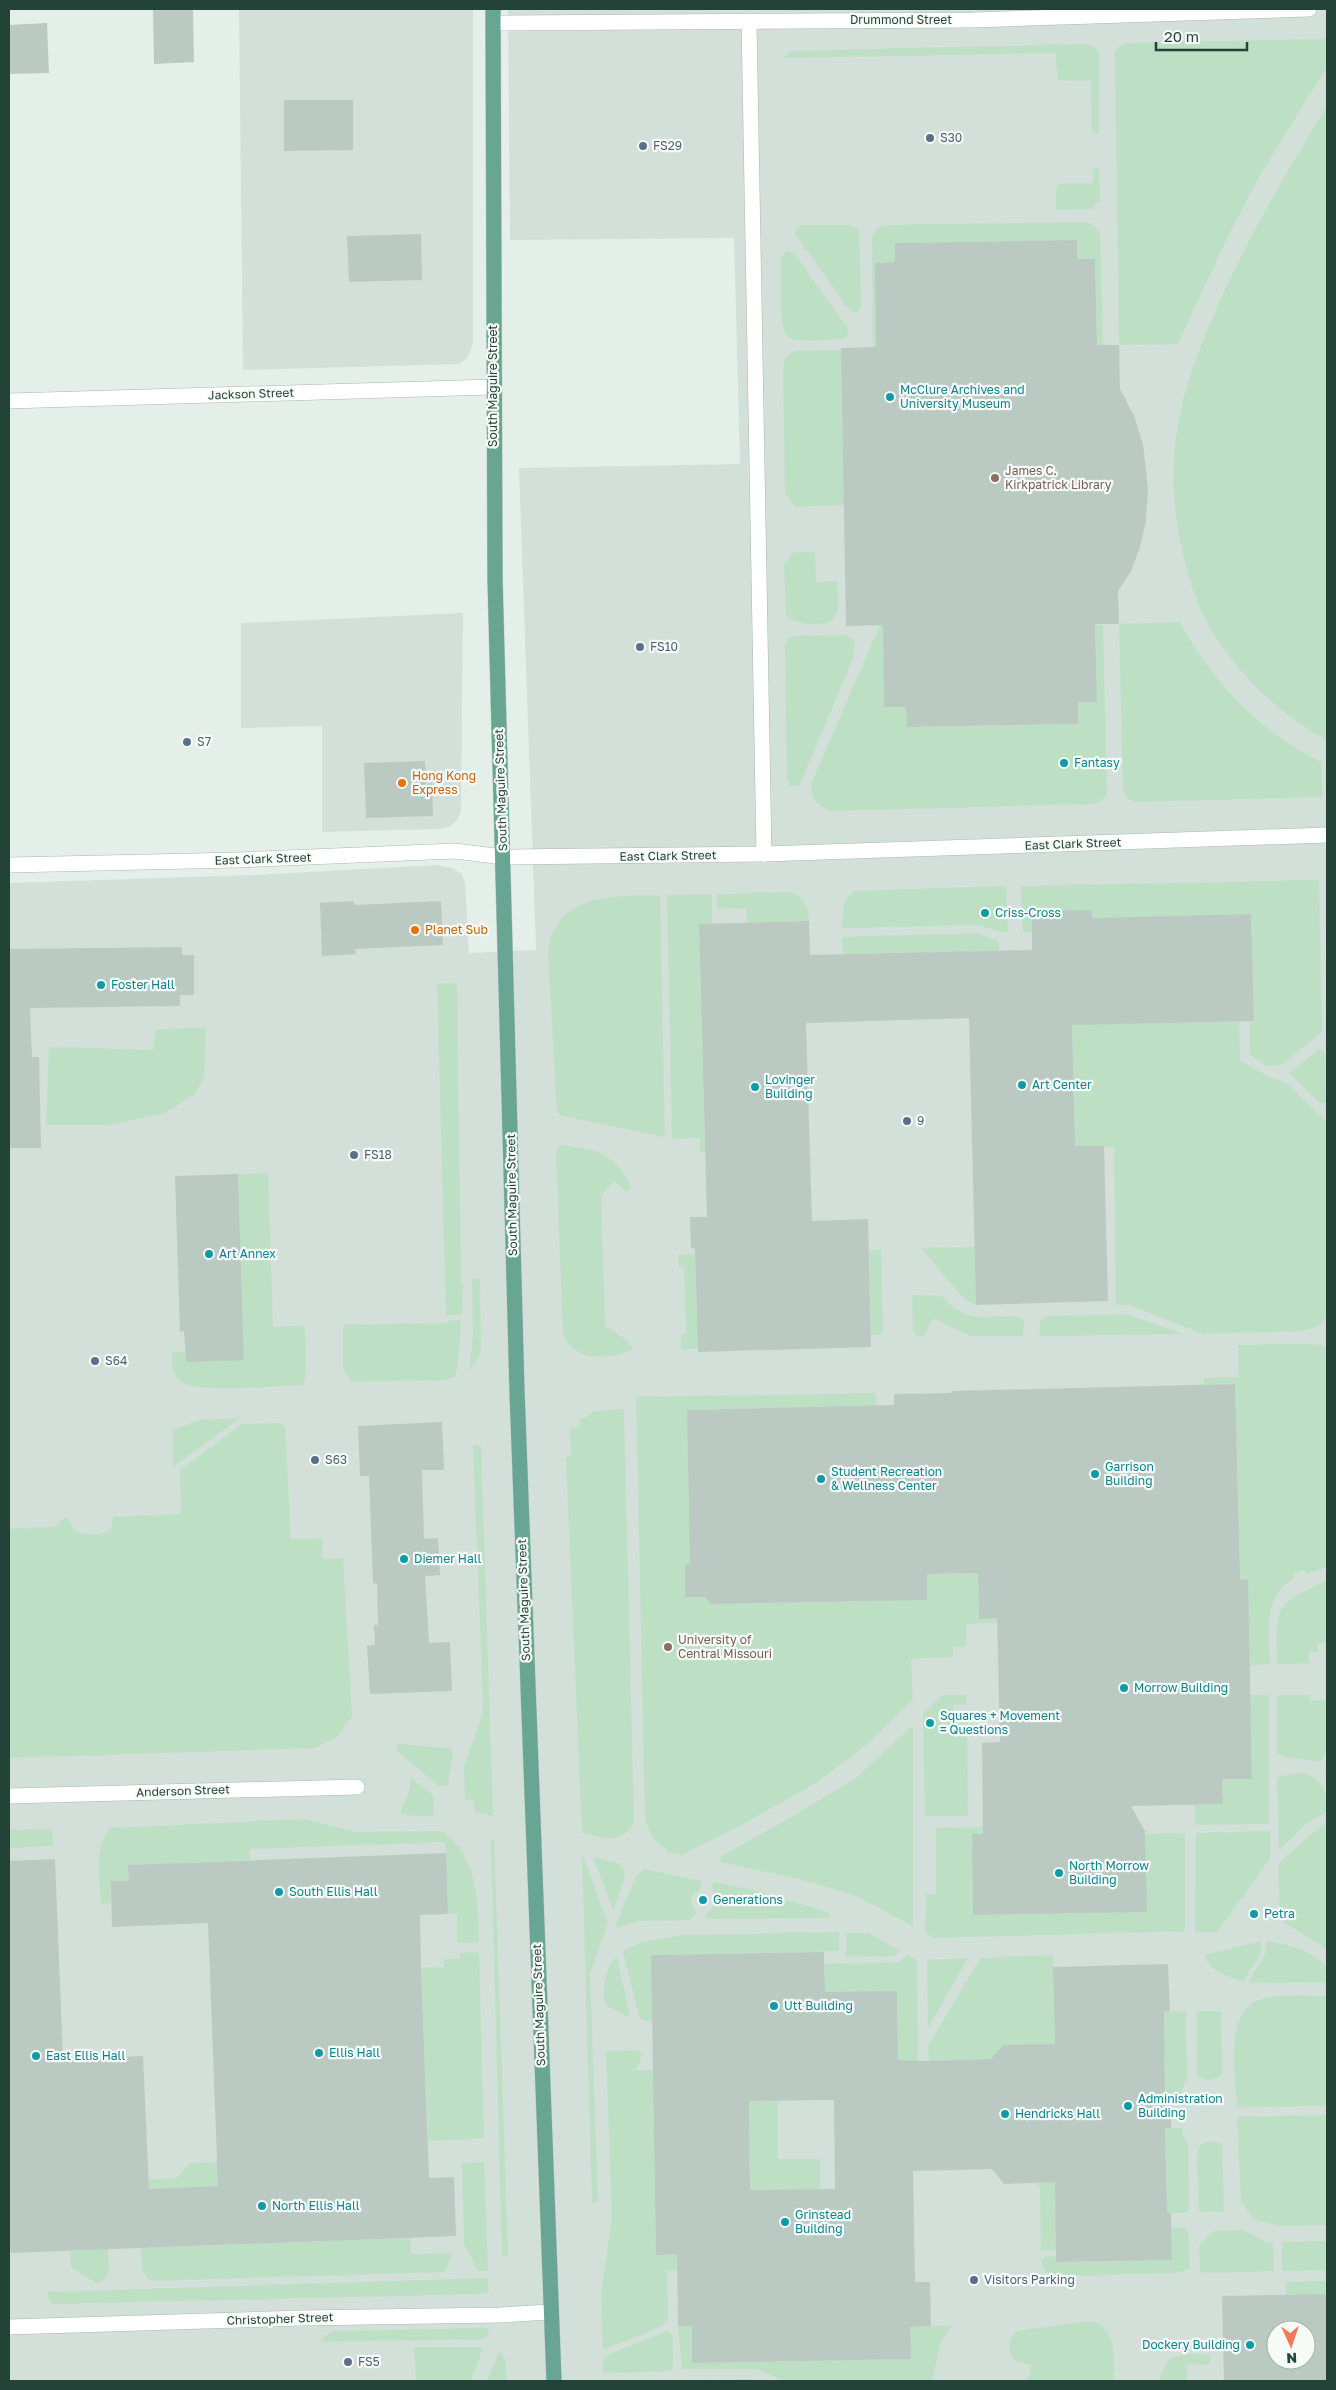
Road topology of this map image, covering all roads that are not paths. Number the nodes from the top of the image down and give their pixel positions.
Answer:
1 (1309, 9) edge
2 (973, 14) edge
3 (493, 16) edge
4 (749, 21) junction
5 (493, 387) junction
6 (9, 400) edge
7 (1327, 835) edge
8 (764, 854) junction
9 (503, 857) junction
10 (9, 865) edge
11 (357, 1787) dead end
12 (9, 1796) edge
13 (550, 2312) junction
14 (9, 2328) edge
15 (554, 2381) edge

1 - 2 street, Drummond Street
2 - 4 street, Drummond Street
3 - 4 street, Drummond Street
3 - 5 main road, South Maguire Street
4 - 8 street
5 - 6 street, Jackson Street
5 - 9 main road, South Maguire Street
7 - 8 street, East Clark Street
8 - 9 street, East Clark Street
9 - 10 street, East Clark Street
9 - 13 main road, South Maguire Street
11 - 12 street, Anderson Street
13 - 14 street, Christopher Street
13 - 15 main road, South Maguire Street

